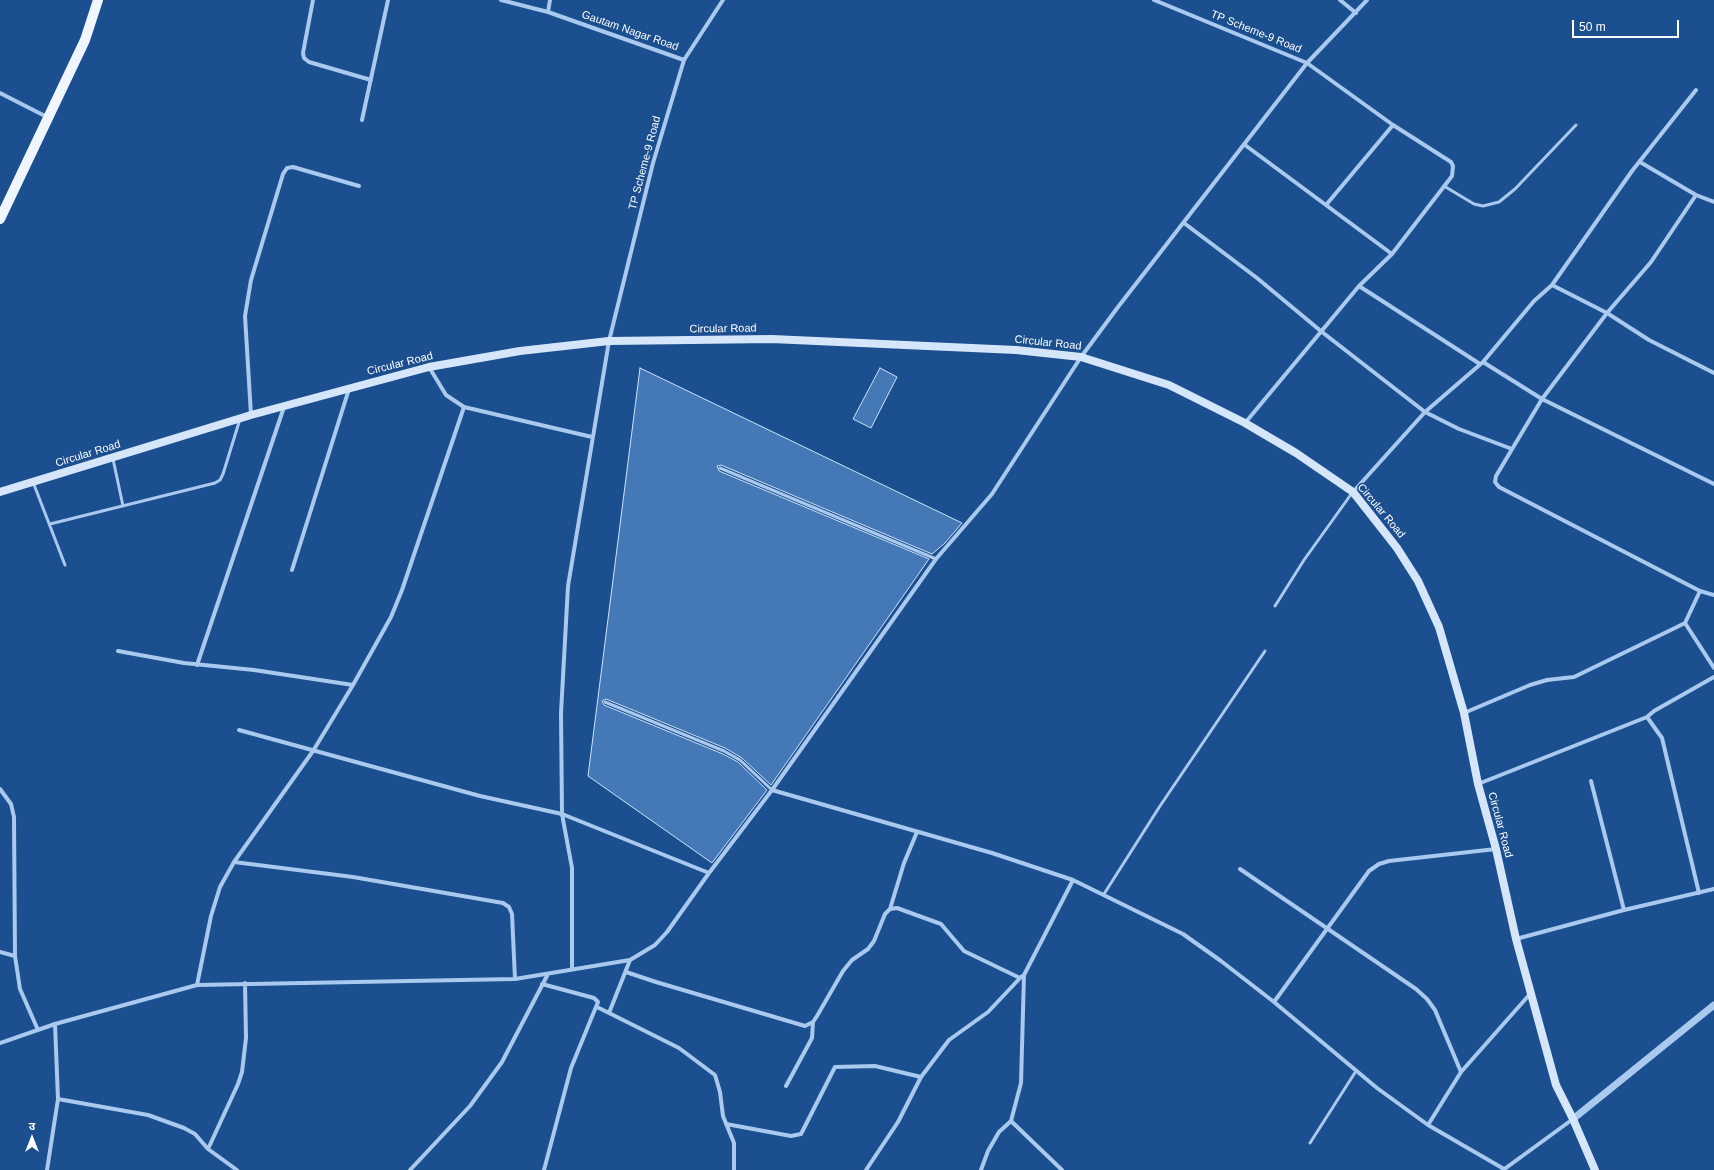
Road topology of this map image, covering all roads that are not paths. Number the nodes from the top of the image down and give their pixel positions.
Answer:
1 (98, 0) edge
2 (313, 0) edge
3 (388, 0) edge
4 (501, 0) edge
5 (550, 0) edge
6 (723, 0) edge
7 (1154, 0) edge
8 (1340, 0) edge
9 (1367, 0) edge
10 (548, 12) junction
11 (1356, 13) junction
12 (684, 60) junction
13 (1307, 63) junction
14 (371, 80) junction
15 (1696, 90) dead end
16 (0, 93) edge
17 (47, 117) junction
18 (362, 120) dead end
19 (1394, 125) junction
20 (1576, 125) dead end
21 (1245, 145) junction
22 (1640, 162) junction
23 (359, 186) dead end
24 (1444, 186) junction
25 (1696, 195) junction
26 (1714, 202) edge
27 (1326, 205) junction
28 (0, 219) edge
29 (1184, 223) junction
30 (1392, 254) junction
31 (1552, 285) junction
32 (1359, 286) junction
33 (1607, 313) junction
34 (1322, 332) junction
35 (609, 341) junction
36 (1081, 357) junction
37 (1481, 363) junction
38 (429, 367) junction
39 (1714, 373) edge
40 (349, 388) junction
41 (1542, 399) junction
42 (284, 407) junction
43 (464, 407) junction
44 (1425, 412) junction
45 (251, 415) junction
46 (240, 419) junction
47 (1245, 423) junction
48 (592, 437) junction
49 (1512, 449) junction
50 (113, 458) junction
51 (720, 468) dead end
52 (33, 482) junction
53 (1714, 484) edge
54 (0, 492) edge
55 (1353, 492) junction
56 (123, 506) junction
57 (50, 524) junction
58 (936, 559) junction
59 (65, 565) dead end
60 (292, 570) dead end
61 (1700, 591) junction
62 (1714, 595) edge
63 (1276, 606) dead end
64 (1685, 623) junction
65 (118, 651) dead end
66 (1264, 651) dead end
67 (197, 665) junction
68 (1714, 668) edge
69 (1714, 677) edge
70 (353, 685) junction
71 (605, 702) dead end
72 (1464, 713) junction
73 (1647, 718) junction
74 (239, 730) dead end
75 (312, 751) junction
76 (1591, 781) dead end
77 (1478, 784) junction
78 (0, 789) edge
79 (772, 790) junction
80 (562, 814) junction
81 (917, 832) junction
82 (1496, 849) junction
83 (234, 862) junction
84 (1240, 869) dead end
85 (709, 873) junction
86 (1073, 880) junction
87 (1714, 889) edge
88 (1699, 893) junction
89 (1104, 894) junction
90 (890, 909) junction
91 (1624, 910) junction
92 (1327, 929) junction
93 (1516, 939) junction
94 (0, 952) edge
95 (15, 956) junction
96 (630, 960) junction
97 (572, 969) junction
98 (626, 972) junction
99 (548, 974) junction
100 (1024, 975) junction
101 (1020, 978) junction
102 (515, 979) junction
103 (245, 983) junction
104 (542, 984) junction
105 (197, 985) junction
106 (1530, 994) junction
107 (1274, 1002) junction
108 (1714, 1005) edge
109 (597, 1007) junction
110 (608, 1013) junction
111 (813, 1022) junction
112 (55, 1024) junction
113 (38, 1030) junction
114 (0, 1043) edge
115 (1356, 1071) junction
116 (1461, 1072) junction
117 (921, 1077) junction
118 (786, 1086) dead end
119 (58, 1099) junction
120 (1573, 1119) junction
121 (1011, 1121) junction
122 (726, 1124) junction
123 (1428, 1125) junction
124 (1310, 1143) dead end
125 (208, 1149) junction
126 (1503, 1169) edge
127 (47, 1170) edge
128 (237, 1170) edge
129 (410, 1170) edge
130 (544, 1170) edge
131 (734, 1170) edge
132 (866, 1170) edge
133 (982, 1170) edge
134 (1062, 1170) edge
135 (1595, 1170) edge

1 - 17 main road
2 - 14 street
3 - 14 street
4 - 10 street, Gautam Nagar Road
5 - 10 street
6 - 12 street, TP Scheme-9 Road
7 - 13 street, TP Scheme-9 Road
8 - 11 street
9 - 11 street
10 - 12 street, Gautam Nagar Road
11 - 13 street
12 - 35 street, TP Scheme-9 Road
13 - 19 street, TP Scheme-9 Road
13 - 21 street
14 - 18 street
15 - 22 street
16 - 17 street
17 - 28 main road
19 - 24 street, TP Scheme-9 Road
19 - 27 street
20 - 24 lane
21 - 27 street
21 - 29 street
22 - 25 street
22 - 31 street
23 - 45 street
24 - 30 street
25 - 26 street
25 - 33 street
27 - 30 street
29 - 34 street
29 - 36 street
30 - 32 street
31 - 33 street
31 - 37 street
32 - 34 street
32 - 37 street
33 - 39 street
33 - 41 street
34 - 44 street
34 - 47 street
35 - 36 main road, Circular Road
35 - 38 main road, Circular Road
35 - 48 street, TP Scheme-9 Road
36 - 47 main road, Circular Road
36 - 58 street
37 - 41 street
37 - 44 street
38 - 40 main road, Circular Road
38 - 43 street
40 - 42 main road, Circular Road
40 - 60 street
41 - 49 street
41 - 53 street
42 - 45 main road, Circular Road
42 - 67 street
43 - 48 street
43 - 70 street
44 - 49 street
44 - 55 street
45 - 46 main road, Circular Road
46 - 50 main road, Circular Road
46 - 56 lane
47 - 55 main road, Circular Road
48 - 80 street, TP Scheme-9 Road
49 - 61 street
50 - 52 main road, Circular Road
50 - 56 lane
51 - 58 lane
52 - 54 main road, Circular Road
52 - 57 lane
55 - 63 lane
55 - 72 main road, Circular Road
56 - 57 lane
57 - 59 lane
58 - 79 street
61 - 62 street
61 - 64 street
64 - 68 street
64 - 72 street
65 - 67 street
66 - 89 lane
67 - 70 street
69 - 73 street
70 - 75 street
71 - 79 lane
72 - 77 main road, Circular Road
73 - 77 street
73 - 88 street
74 - 75 street
75 - 80 street
75 - 83 street
76 - 91 street
77 - 82 main road, Circular Road
78 - 95 street
79 - 81 street
79 - 85 street
80 - 85 street
80 - 97 street, TP Scheme-9 Road
81 - 86 street
81 - 90 street
82 - 92 street
82 - 93 main road, Circular Road
83 - 102 street
83 - 105 street
84 - 92 street
85 - 96 street
86 - 89 street
86 - 100 street
87 - 88 street
88 - 91 street
89 - 107 street
90 - 101 street
90 - 111 street
91 - 93 street
92 - 107 street
92 - 116 street
93 - 106 main road, Circular Road
94 - 95 street
95 - 113 street
96 - 97 street
96 - 98 street
97 - 99 street
98 - 110 street
98 - 111 street
99 - 102 street
99 - 104 street
100 - 101 street
100 - 121 street
101 - 117 street
102 - 103 street
103 - 105 street
103 - 125 street
104 - 109 street
104 - 129 street
105 - 112 street
106 - 116 street
106 - 120 main road, Circular Road
107 - 115 street
108 - 120 street
109 - 110 street
109 - 130 street
110 - 122 street
111 - 118 street
112 - 113 street
112 - 119 street
113 - 114 street
115 - 123 street
115 - 124 lane
116 - 123 street
117 - 122 street
117 - 132 street
119 - 125 street
119 - 127 street
120 - 126 street
120 - 135 main road, Circular Road
121 - 133 street
121 - 134 street
122 - 131 street
123 - 126 street
125 - 128 street

